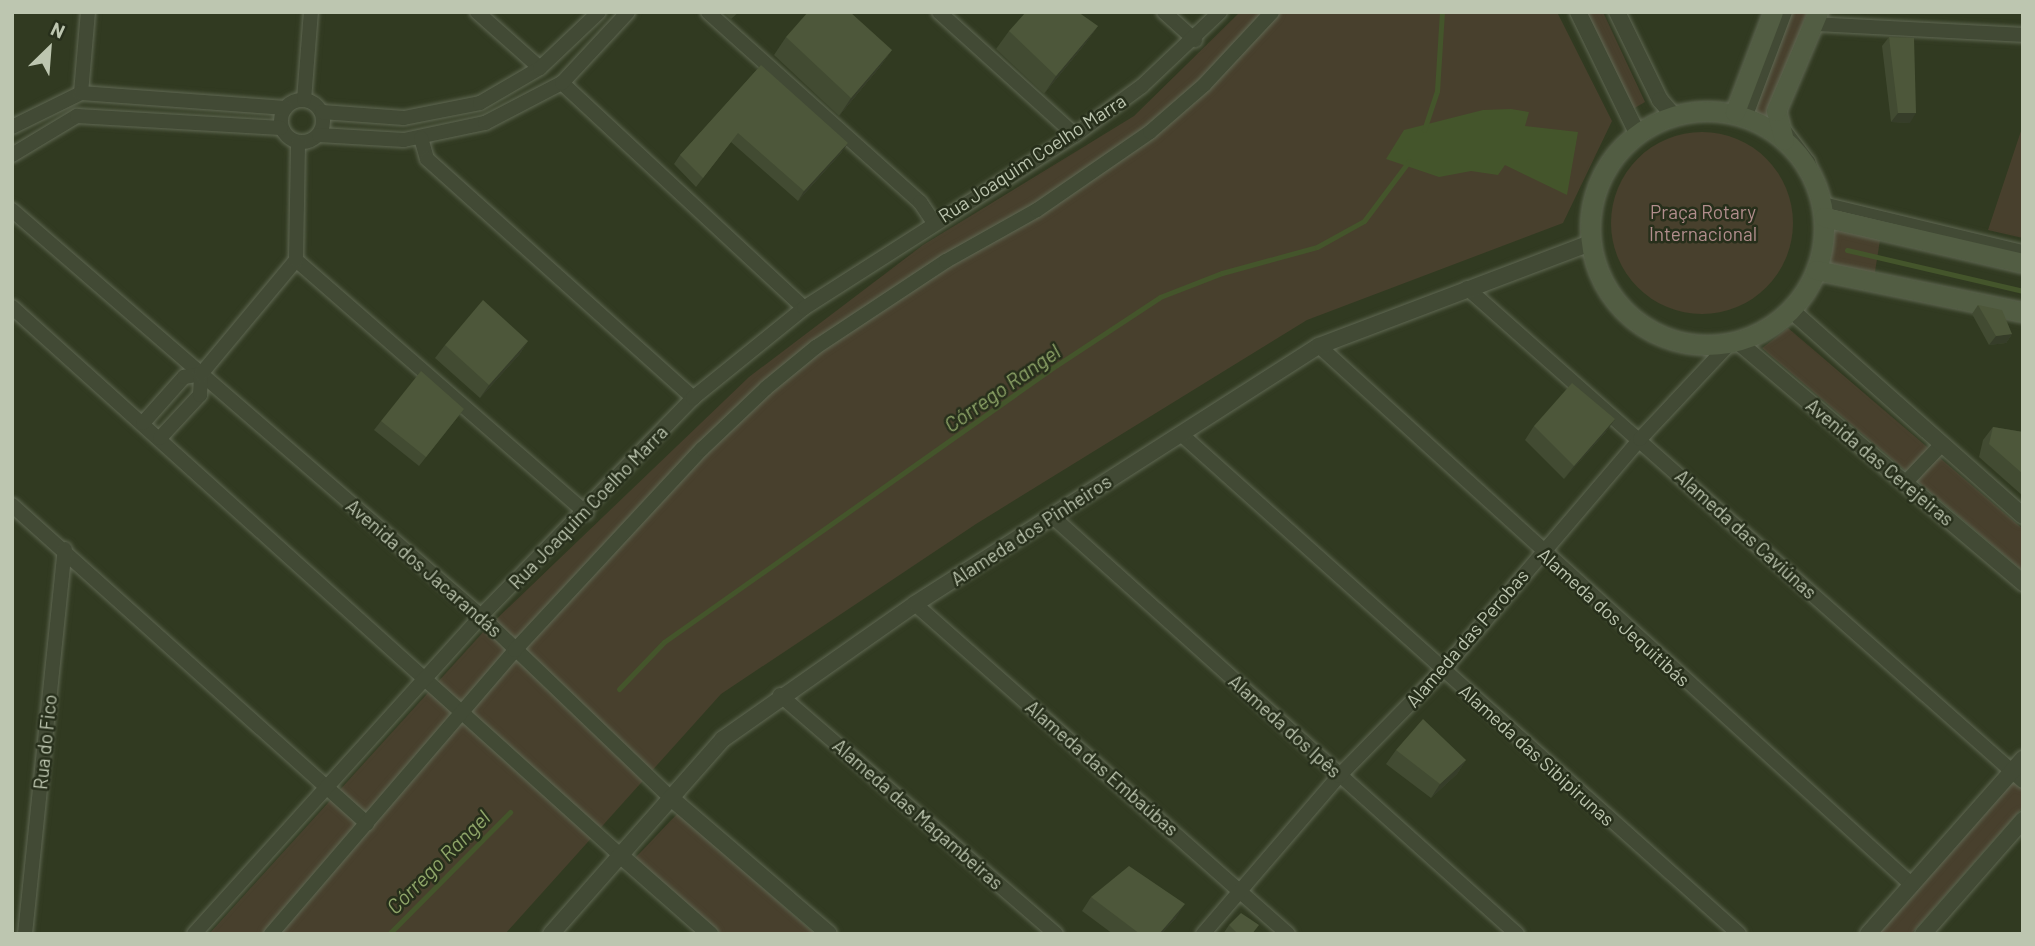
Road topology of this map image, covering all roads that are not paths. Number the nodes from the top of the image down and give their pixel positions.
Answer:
1 (88, 12) edge
2 (311, 12) edge
3 (477, 12) edge
4 (599, 12) edge
5 (628, 12) edge
6 (708, 12) edge
7 (940, 12) edge
8 (1164, 12) edge
9 (1220, 12) edge
10 (1272, 12) edge
11 (1578, 12) edge
12 (1617, 12) edge
13 (1773, 12) edge
14 (1787, 12) edge
15 (1816, 18) edge
16 (2023, 35) edge
17 (1195, 40) junction
18 (540, 68) junction
19 (562, 83) junction
20 (81, 93) junction
21 (132, 96) junction
22 (304, 100) junction
23 (285, 108) junction
24 (322, 112) junction
25 (1673, 115) junction
26 (1741, 115) junction
27 (1776, 116) junction
28 (130, 118) junction
29 (12, 127) edge
30 (281, 128) junction
31 (1637, 133) junction
32 (319, 135) junction
33 (1075, 135) junction
34 (421, 138) junction
35 (1785, 141) junction
36 (298, 142) junction
37 (12, 155) edge
38 (12, 210) edge
39 (1824, 217) junction
40 (933, 221) junction
41 (1590, 243) junction
42 (2023, 250) edge
43 (296, 260) junction
44 (2023, 263) edge
45 (1816, 270) junction
46 (1467, 288) junction
47 (12, 307) edge
48 (804, 308) junction
49 (1791, 310) junction
50 (2023, 312) edge
51 (1734, 341) junction
52 (1319, 345) junction
53 (201, 374) junction
54 (692, 398) junction
55 (143, 423) junction
56 (1181, 434) junction
57 (160, 438) junction
58 (1640, 439) junction
59 (1942, 444) junction
60 (1905, 484) junction
61 (12, 505) edge
62 (586, 513) junction
63 (2023, 516) edge
64 (1053, 517) junction
65 (65, 549) junction
66 (1542, 552) junction
67 (2023, 583) edge
68 (915, 604) junction
69 (481, 617) junction
70 (515, 650) junction
71 (1442, 671) junction
72 (426, 678) junction
73 (780, 695) junction
74 (464, 710) junction
75 (2019, 770) edge
76 (1339, 776) junction
77 (328, 787) junction
78 (671, 797) junction
79 (2023, 820) edge
80 (368, 824) junction
81 (620, 855) junction
82 (1912, 885) junction
83 (1240, 889) junction
84 (25, 934) edge
85 (194, 934) edge
86 (271, 934) edge
87 (551, 934) edge
88 (710, 934) edge
89 (829, 934) edge
90 (1056, 934) edge
91 (1203, 934) edge
92 (1288, 934) edge
93 (1517, 934) edge
94 (1739, 934) edge
95 (1868, 934) edge
96 (1923, 934) edge

1 - 20 street
2 - 22 street
3 - 18 street
4 - 18 street
5 - 19 street
6 - 40 street
7 - 33 street
8 - 17 street
9 - 17 street, Rua Joaquim Coelho Marra
10 - 70 street
11 - 31 street
12 - 25 street
13 - 26 main road
14 - 26 street
15 - 16 street
15 - 27 main road
17 - 33 street, Rua Joaquim Coelho Marra
18 - 24 street
19 - 34 street
19 - 48 street
20 - 21 street
20 - 29 street
21 - 23 street
21 - 28 street
22 - 23 street
22 - 24 street
23 - 30 street
24 - 32 street
25 - 26 main road
25 - 31 main road
26 - 35 main road
27 - 35 main road
27 - 42 street
28 - 30 street
28 - 37 street
30 - 36 street
31 - 41 main road
32 - 34 street
32 - 36 street
33 - 40 street, Rua Joaquim Coelho Marra
34 - 54 street
35 - 39 main road
36 - 43 street
38 - 53 street, Avenida dos Jacarandás
39 - 44 main road
39 - 45 main road
40 - 48 street, Rua Joaquim Coelho Marra
41 - 46 street, Alameda dos Pinheiros
41 - 51 main road
43 - 53 street
43 - 62 street
45 - 49 main road
45 - 50 main road
46 - 52 street, Alameda dos Pinheiros
46 - 58 street, Alameda das Caviúnas
47 - 55 street
48 - 54 street, Rua Joaquim Coelho Marra
49 - 51 main road
49 - 59 street
51 - 58 street, Alameda das Perobas
51 - 60 street, Avenida das Cerejeiras
52 - 56 street, Alameda dos Pinheiros
52 - 66 street, Alameda dos Jequitibás
53 - 55 street
53 - 57 street
53 - 69 street, Avenida dos Jacarandás
54 - 62 street, Rua Joaquim Coelho Marra
55 - 57 street
56 - 64 street, Alameda dos Pinheiros
56 - 71 street, Alameda das Sibipirunas
57 - 72 street
58 - 66 street, Alameda das Perobas
58 - 75 street, Alameda das Caviúnas
59 - 60 street
59 - 63 street
60 - 67 street, Avenida das Cerejeiras
61 - 65 street
62 - 69 street, Rua Joaquim Coelho Marra
64 - 68 street, Alameda dos Pinheiros
64 - 76 street, Alameda dos Ipês
65 - 77 street
65 - 84 street, Rua do Fico
66 - 71 street, Alameda das Perobas
66 - 82 street, Alameda dos Jequitibás
68 - 73 street, Alameda dos Pinheiros
68 - 83 street, Alameda das Embaúbas
69 - 70 street, Avenida dos Jacarandás
69 - 72 street, Rua Joaquim Coelho Marra
70 - 74 street
70 - 78 street, Avenida dos Jacarandás
71 - 76 street, Alameda das Perobas
71 - 94 street, Alameda das Sibipirunas
72 - 74 street
72 - 77 street, Rua Joaquim Coelho Marra
73 - 78 street, Alameda dos Pinheiros
73 - 90 street, Alameda das Magambeiras
74 - 80 street
74 - 81 street
75 - 82 street
76 - 83 street, Alameda das Perobas
76 - 93 street, Alameda dos Ipês
77 - 80 street
77 - 85 street, Rua Joaquim Coelho Marra
78 - 81 street, Alameda dos Pinheiros
78 - 89 street, Avenida dos Jacarandás
79 - 96 street
80 - 86 street
81 - 87 street, Alameda dos Pinheiros
81 - 88 street
82 - 95 street
83 - 91 street, Alameda das Perobas
83 - 92 street, Alameda das Embaúbas

